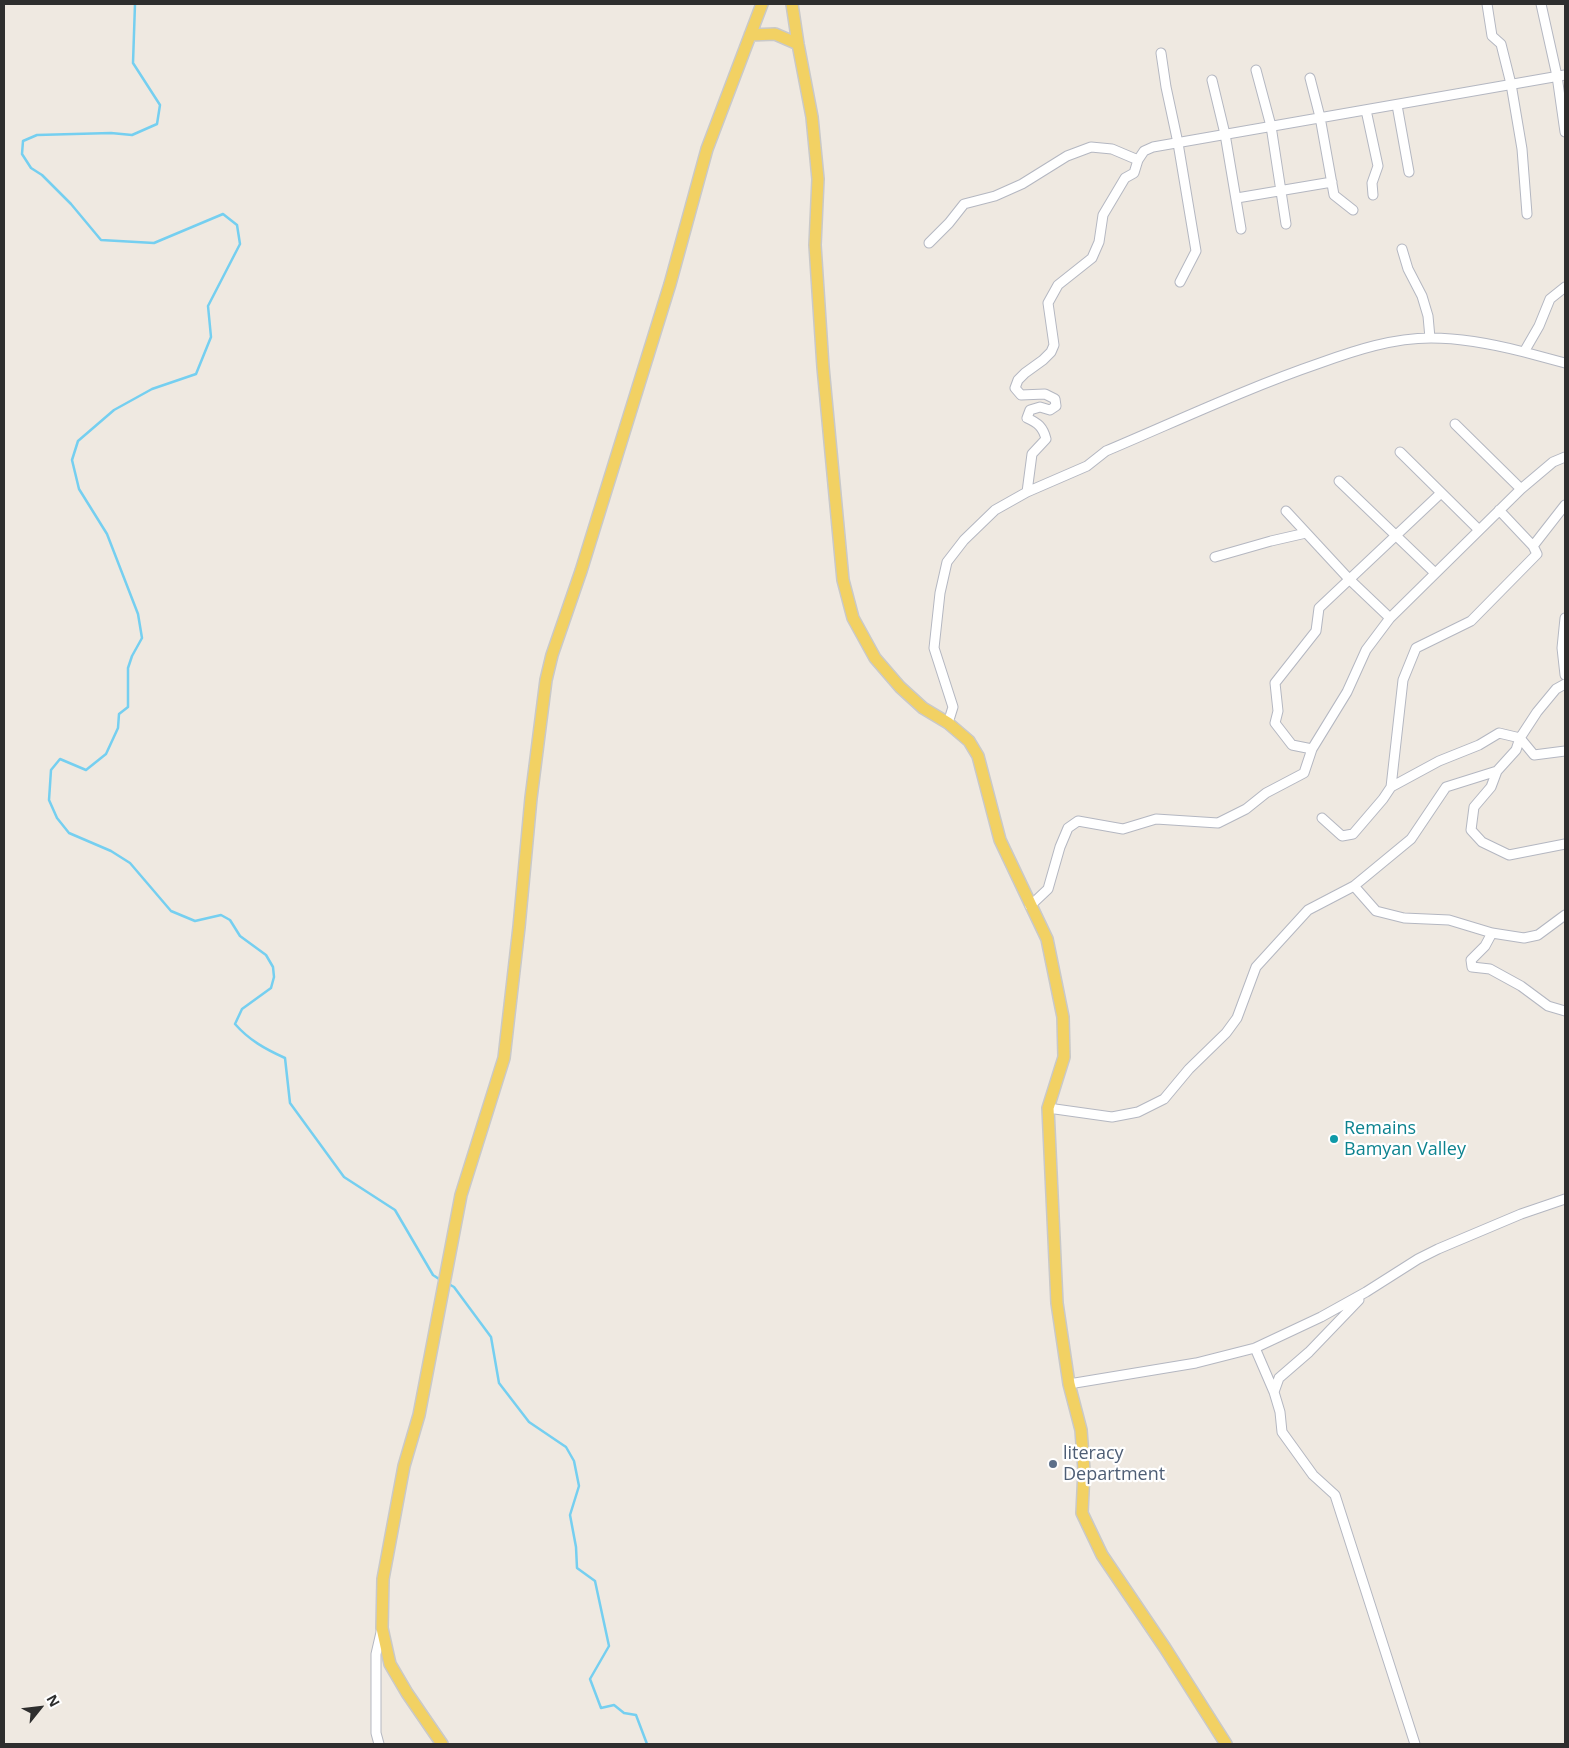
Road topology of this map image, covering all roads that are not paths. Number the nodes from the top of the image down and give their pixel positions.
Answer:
1 (763, 4) edge
2 (792, 4) edge
3 (1487, 4) edge
4 (1541, 4) edge
5 (750, 35) junction
6 (798, 44) junction
7 (1161, 53) dead end
8 (1256, 70) dead end
9 (1561, 76) edge
10 (1310, 78) dead end
11 (1212, 80) dead end
12 (1511, 84) junction
13 (1397, 105) junction
14 (1366, 110) junction
15 (1320, 117) junction
16 (1271, 126) junction
17 (1565, 132) edge
18 (1226, 134) junction
19 (1178, 143) junction
20 (1138, 160) junction
21 (1409, 172) dead end
22 (1332, 182) junction
23 (1282, 191) junction
24 (1373, 195) dead end
25 (1237, 198) junction
26 (1353, 210) dead end
27 (1527, 214) dead end
28 (1286, 224) dead end
29 (1241, 229) dead end
30 (929, 243) dead end
31 (1402, 249) dead end
32 (1180, 282) dead end
33 (1565, 287) edge
34 (1430, 338) junction
35 (1524, 352) junction
36 (1565, 363) edge
37 (1455, 424) dead end
38 (1400, 452) dead end
39 (1565, 457) edge
40 (1339, 482) dead end
41 (1521, 488) junction
42 (1027, 492) junction
43 (1441, 493) junction
44 (1565, 505) edge
45 (1499, 510) junction
46 (1286, 511) dead end
47 (1479, 530) junction
48 (1306, 533) junction
49 (1396, 535) junction
50 (1532, 546) junction
51 (1214, 558) dead end
52 (1435, 573) junction
53 (1349, 579) junction
54 (1390, 618) junction
55 (1565, 618) edge
56 (1565, 675) edge
57 (1565, 684) edge
58 (948, 723) junction
59 (1520, 738) junction
60 (1312, 749) junction
61 (1565, 751) edge
62 (1498, 771) junction
63 (1391, 787) junction
64 (1322, 818) dead end
65 (1565, 844) edge
66 (1354, 886) junction
67 (1030, 906) junction
68 (1565, 915) edge
69 (1492, 933) junction
70 (1565, 1012) edge
71 (1048, 1108) junction
72 (1565, 1199) edge
73 (1366, 1292) junction
74 (1255, 1348) junction
75 (1069, 1384) junction
76 (1274, 1392) junction
77 (382, 1628) junction
78 (379, 1744) edge
79 (442, 1744) edge
80 (1226, 1744) edge
81 (1415, 1744) edge

1 - 5 main road
2 - 6 main road
3 - 12 street
4 - 9 street
5 - 6 main road
5 - 77 main road
6 - 58 main road
7 - 19 street
8 - 16 street
9 - 12 street
9 - 17 street
10 - 15 street
11 - 18 street
12 - 13 street
12 - 27 street
13 - 14 street
13 - 21 street
14 - 15 street
14 - 24 street
15 - 16 street
15 - 22 street
16 - 18 street
16 - 23 street
18 - 19 street
18 - 25 street
19 - 20 street
19 - 32 street
20 - 30 street
20 - 42 street
22 - 23 street
22 - 26 street
23 - 25 street
23 - 28 street
25 - 29 street
31 - 34 street
33 - 35 street
34 - 35 street
34 - 42 street
35 - 36 street
37 - 41 street
38 - 43 street
39 - 41 street
40 - 49 street
41 - 45 street
42 - 58 street
43 - 47 street
43 - 49 street
44 - 50 street
45 - 47 street
45 - 50 street
46 - 48 street
47 - 52 street
48 - 51 street
48 - 53 street
49 - 52 street
49 - 53 street
50 - 63 street
52 - 54 street
53 - 54 street
53 - 60 street
54 - 60 street
55 - 56 street
57 - 59 street
58 - 67 main road
59 - 61 street
59 - 62 street
59 - 63 street
60 - 67 street
62 - 65 street
62 - 66 street
63 - 64 street
66 - 69 street
66 - 71 street
67 - 71 main road
68 - 69 street
69 - 70 street
71 - 75 main road
72 - 73 street
73 - 74 street
73 - 76 street
74 - 75 street
74 - 76 street
75 - 80 main road
76 - 81 street
77 - 78 street
77 - 79 main road

